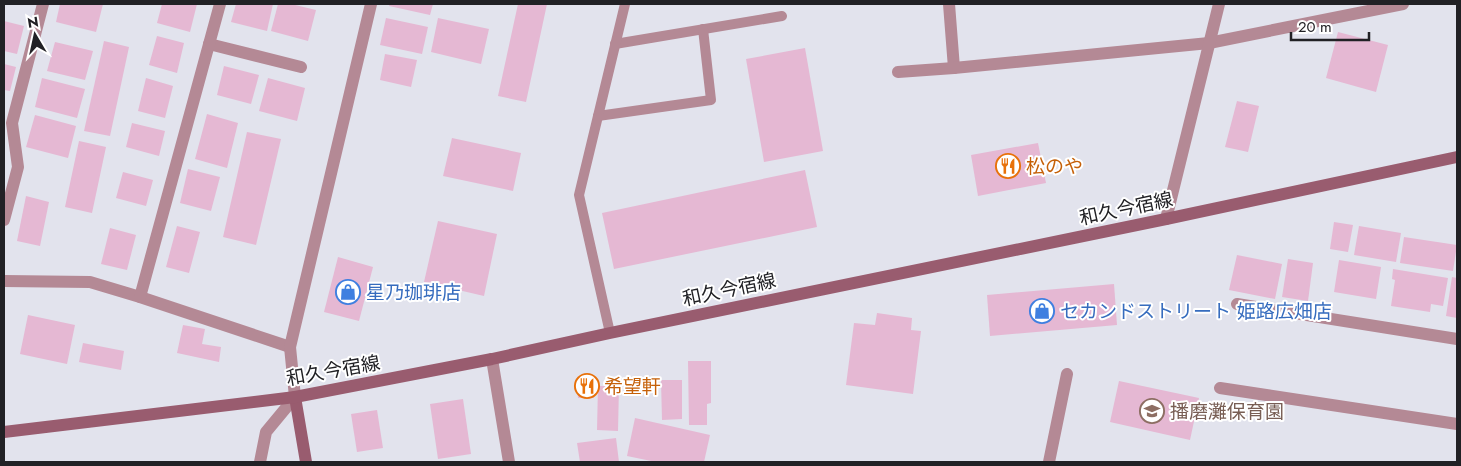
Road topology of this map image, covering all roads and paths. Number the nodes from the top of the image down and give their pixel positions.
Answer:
1 (43, 4) edge
2 (220, 4) edge
3 (371, 4) edge
4 (625, 4) edge
5 (949, 4) edge
6 (1219, 4) edge
7 (1403, 4) edge
8 (782, 16) dead end
9 (702, 29) junction
10 (1209, 43) junction
11 (209, 44) junction
12 (615, 44) junction
13 (301, 67) dead end
14 (954, 68) junction
15 (898, 72) dead end
16 (598, 116) junction
17 (1457, 157) edge
18 (1166, 219) junction
19 (4, 220) edge
20 (4, 281) edge
21 (140, 296) junction
22 (1237, 304) dead end
23 (610, 333) junction
24 (1457, 340) edge
25 (290, 347) junction
26 (492, 359) junction
27 (1067, 374) dead end
28 (1220, 388) dead end
29 (295, 397) junction
30 (1457, 424) edge
31 (4, 432) edge
32 (260, 462) edge
33 (306, 462) edge
34 (509, 462) edge
35 (1050, 462) edge

1 - 19 street
2 - 11 street
3 - 25 street
4 - 12 lane
5 - 14 street
6 - 10 street
7 - 10 street
8 - 9 lane
9 - 12 lane
9 - 16 lane
10 - 14 street
10 - 18 street
11 - 13 street
11 - 21 street
12 - 16 lane
14 - 15 street
16 - 23 lane
17 - 18 main road, 和久今宿線
18 - 23 main road, 和久今宿線
20 - 21 street
21 - 25 street
22 - 24 street
23 - 26 main road, 和久今宿線
25 - 29 street
26 - 29 main road, 和久今宿線
26 - 34 street
27 - 35 street
28 - 30 street
29 - 31 main road, 和久今宿線
29 - 32 street
29 - 33 main road

